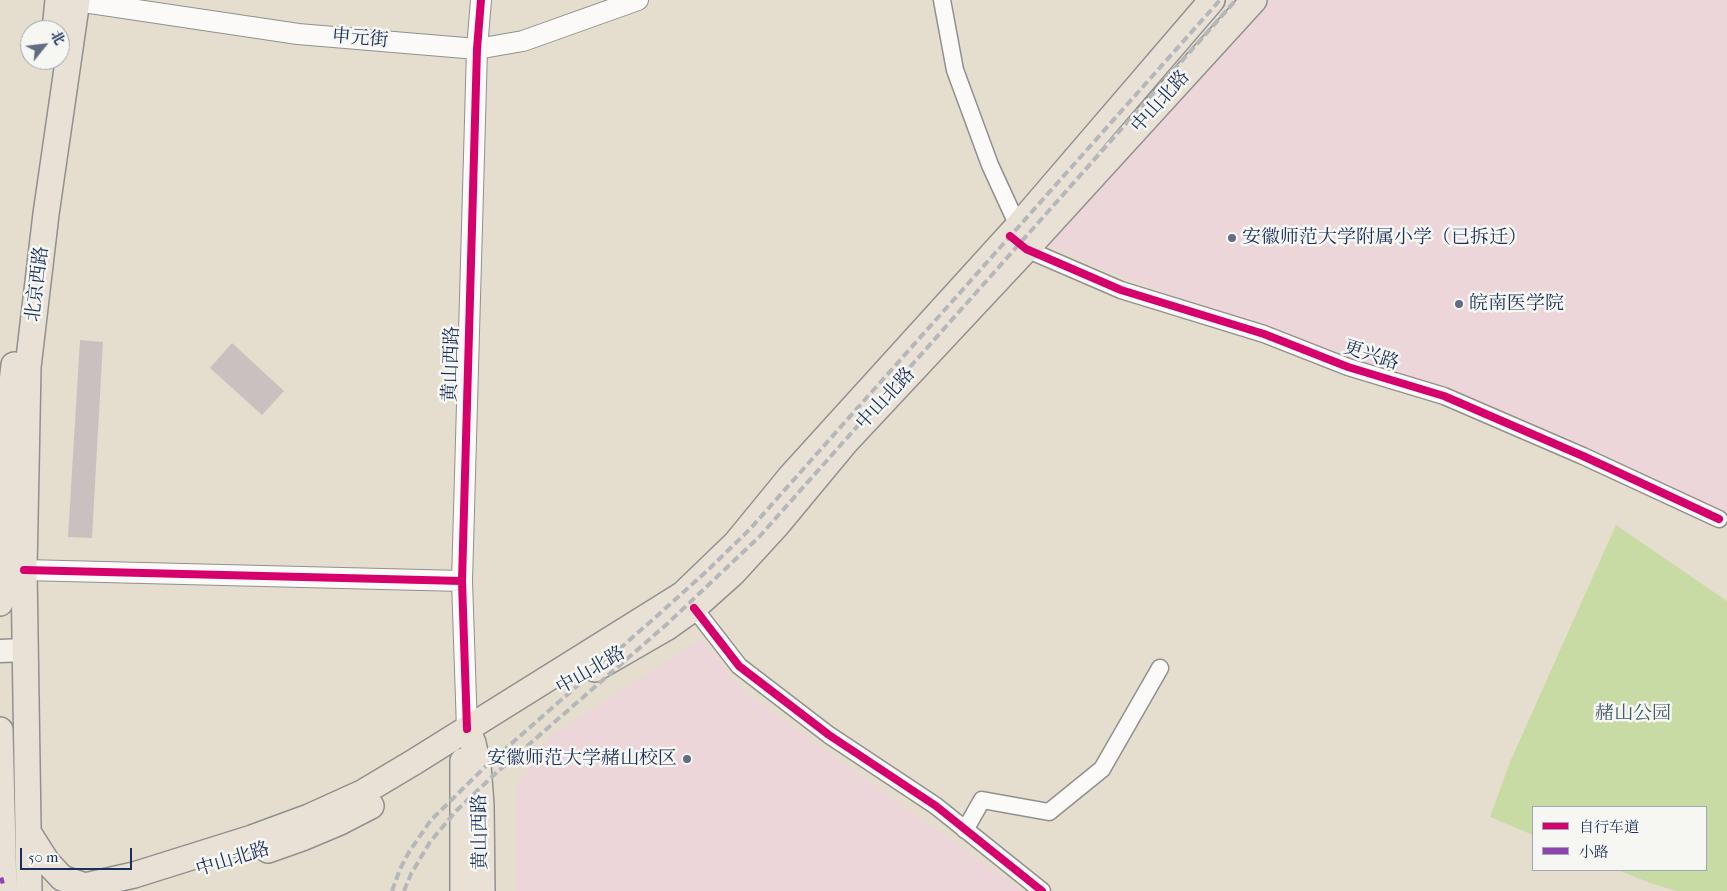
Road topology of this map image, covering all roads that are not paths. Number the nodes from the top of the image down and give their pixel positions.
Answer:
1 (58, 0) edge
2 (77, 0) edge
3 (480, 0) edge
4 (638, 0) edge
5 (942, 0) edge
6 (1212, 0) edge
7 (1254, 0) edge
8 (56, 20) edge
9 (477, 49) junction
10 (50, 70) edge
11 (1018, 237) junction
12 (1719, 519) dead end
13 (24, 570) junction
14 (462, 581) junction
15 (0, 602) edge
16 (694, 608) junction
17 (25, 650) junction
18 (0, 651) edge
19 (1160, 668) dead end
20 (0, 730) edge
21 (468, 741) junction
22 (965, 830) junction
23 (28, 832) junction
24 (4, 891) edge
25 (30, 891) edge
26 (131, 891) edge
27 (463, 891) edge
28 (482, 891) edge
29 (1042, 891) edge

1 - 8 main road
2 - 9 street, 申元街
2 - 13 main road, 北京西路
3 - 9 street, 黄山西路
4 - 9 street, 申元街
5 - 11 street
6 - 11 main road
7 - 11 main road, 中山北路
9 - 14 street, 黄山西路
10 - 15 main road, 北京西路
11 - 12 street, 更兴路
11 - 16 main road, 中山北路
11 - 21 main road
13 - 14 street
13 - 17 main road, 北京西路
14 - 21 street, 黄山西路
16 - 21 main road, 中山北路
16 - 22 street
17 - 18 main road
17 - 23 main road, 北京西路
19 - 22 street
20 - 24 main road
21 - 23 main road, 中山北路
21 - 26 main road, 中山北路
21 - 27 main road, 黄山西路
21 - 28 main road, 黄山西路
22 - 29 street
23 - 25 main road

